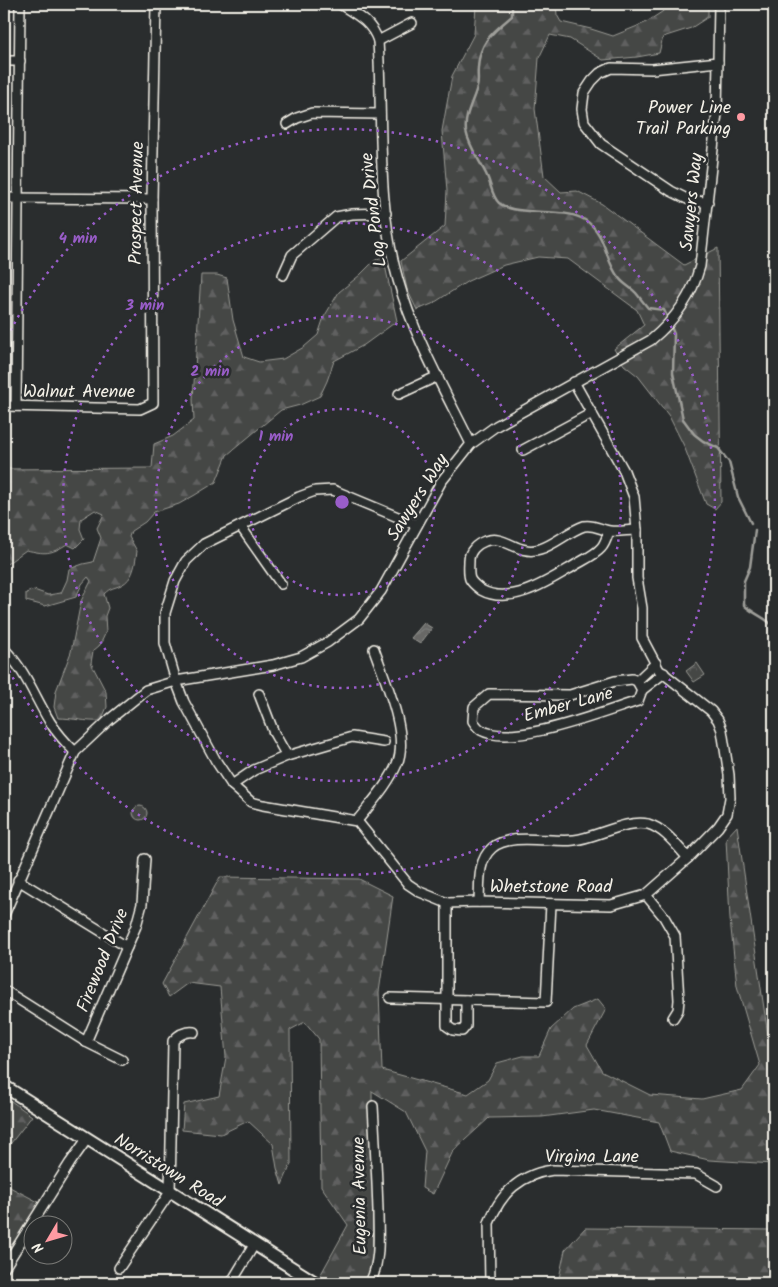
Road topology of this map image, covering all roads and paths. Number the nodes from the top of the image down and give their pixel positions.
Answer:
1 (20, 4) edge
2 (156, 4) edge
3 (340, 4) edge
4 (719, 4) edge
5 (412, 23) dead end
6 (378, 42) junction
7 (4, 61) edge
8 (20, 61) junction
9 (718, 62) junction
10 (380, 114) junction
11 (287, 124) dead end
12 (4, 198) edge
13 (18, 198) junction
14 (152, 198) junction
15 (708, 203) junction
16 (386, 213) junction
17 (283, 275) dead end
18 (438, 376) junction
19 (574, 382) junction
20 (399, 394) dead end
21 (153, 403) joint
22 (4, 406) edge
23 (16, 406) junction
24 (592, 413) junction
25 (471, 444) junction
26 (523, 450) dead end
27 (416, 525) junction
28 (241, 526) junction
29 (637, 530) junction
30 (609, 531) junction
31 (281, 584) dead end
32 (4, 649) edge
33 (374, 649) dead end
34 (656, 663) junction
35 (664, 673) junction
36 (176, 681) junction
37 (637, 681) junction
38 (642, 690) junction
39 (259, 694) dead end
40 (384, 742) dead end
41 (75, 752) junction
42 (287, 756) junction
43 (232, 785) junction
44 (357, 821) junction
45 (688, 858) junction
46 (146, 859) dead end
47 (18, 880) junction
48 (646, 895) junction
49 (479, 902) junction
50 (447, 903) junction
51 (551, 904) junction
52 (4, 915) edge
53 (127, 947) junction
54 (4, 990) edge
55 (390, 998) dead end
56 (447, 1000) junction
57 (466, 1000) junction
58 (674, 1018) dead end
59 (194, 1032) dead end
60 (86, 1042) junction
61 (122, 1060) dead end
62 (4, 1086) edge
63 (373, 1106) dead end
64 (87, 1139) junction
65 (717, 1186) dead end
66 (170, 1192) junction
67 (254, 1245) junction
68 (4, 1268) edge
69 (118, 1268) dead end
70 (231, 1283) edge
71 (316, 1283) edge
72 (370, 1283) edge
73 (490, 1283) edge

1 - 8 street
2 - 14 street, Prospect Avenue
3 - 6 street
4 - 9 street, Sawyers Way
5 - 6 street
6 - 10 street, Log Pond Drive
7 - 8 street
8 - 13 street
9 - 15 street, Sawyers Way
9 - 15 street
10 - 11 street
10 - 16 street, Log Pond Drive
12 - 13 street
13 - 14 street
13 - 23 street
14 - 21 street, Prospect Avenue
15 - 19 street, Sawyers Way
16 - 17 street
16 - 18 street, Log Pond Drive
18 - 20 street
18 - 25 street, Log Pond Drive
19 - 24 street, Whetstone Road
19 - 25 street, Sawyers Way
21 - 23 street, Walnut Avenue
22 - 23 street, Walnut Avenue
24 - 26 street
24 - 29 street, Whetstone Road
25 - 27 street, Sawyers Way
27 - 28 street
27 - 36 street, Sawyers Way
28 - 31 street
28 - 36 street
29 - 30 street
29 - 34 street, Whetstone Road
30 - 30 street
32 - 41 street
33 - 44 street
34 - 35 street, Whetstone Road
34 - 37 street
35 - 38 street, Ember Lane
35 - 45 street, Whetstone Road
36 - 41 street, Sawyers Way
36 - 43 street
37 - 38 street
37 - 38 street, Ember Lane
39 - 42 street
40 - 42 street
41 - 47 street, Sawyers Way
42 - 43 street
43 - 44 street
44 - 50 street, Whetstone Road
45 - 48 street, Whetstone Road
45 - 49 street
46 - 53 street, Firewood Drive
47 - 52 street, Sawyers Way
47 - 53 street
48 - 51 street, Whetstone Road
48 - 58 street
49 - 50 street, Whetstone Road
49 - 51 street, Whetstone Road
50 - 56 street
51 - 57 street
53 - 60 street, Firewood Drive
54 - 60 street
55 - 56 street
56 - 57 street
56 - 57 street
59 - 66 street
60 - 61 street
62 - 64 main road, Norristown Road
63 - 72 street, Eugenia Avenue
64 - 66 main road, Norristown Road
64 - 68 street
65 - 73 street, Virgina Lane
66 - 67 main road, Norristown Road
66 - 69 street
67 - 70 street
67 - 71 main road, Norristown Road

